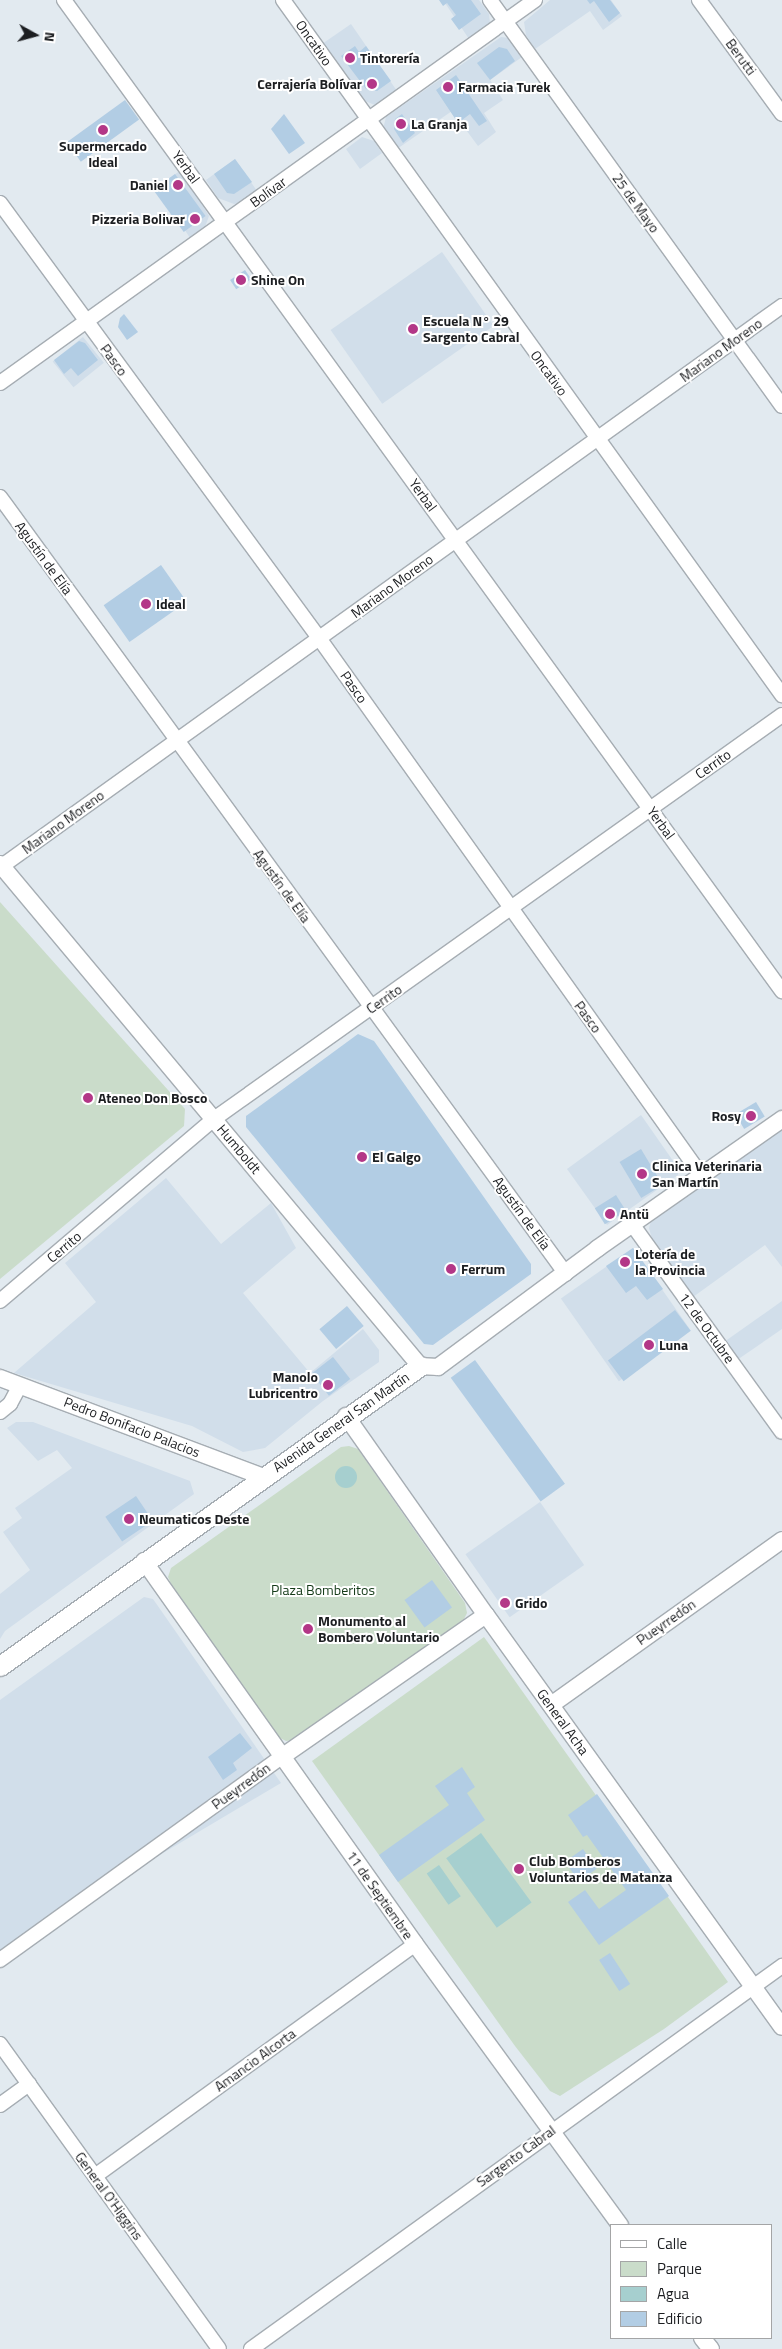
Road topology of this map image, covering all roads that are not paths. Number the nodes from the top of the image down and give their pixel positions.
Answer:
1 (64, 0) edge
2 (284, 0) edge
3 (490, 0) edge
4 (534, 0) edge
5 (699, 0) edge
6 (505, 21) junction
7 (782, 114) edge
8 (366, 119) junction
9 (0, 203) edge
10 (227, 222) junction
11 (782, 306) edge
12 (86, 322) junction
13 (734, 340) junction
14 (0, 383) edge
15 (782, 406) edge
16 (596, 439) junction
17 (0, 497) edge
18 (455, 541) junction
19 (319, 638) junction
20 (782, 695) edge
21 (782, 715) edge
22 (176, 741) junction
23 (650, 808) junction
24 (1, 865) edge
25 (511, 909) junction
26 (782, 990) edge
27 (371, 1008) junction
28 (214, 1119) junction
29 (782, 1119) edge
30 (701, 1175) junction
31 (632, 1224) junction
32 (566, 1274) junction
33 (0, 1301) edge
34 (420, 1366) junction
35 (0, 1378) edge
36 (20, 1386) junction
37 (0, 1412) edge
38 (346, 1416) junction
39 (782, 1432) edge
40 (264, 1477) junction
41 (782, 1540) edge
42 (144, 1561) junction
43 (486, 1615) junction
44 (0, 1666) edge
45 (551, 1705) junction
46 (282, 1756) junction
47 (415, 1944) junction
48 (0, 1960) edge
49 (782, 1966) edge
50 (753, 1987) junction
51 (782, 2027) edge
52 (0, 2044) edge
53 (29, 2084) junction
54 (0, 2105) edge
55 (551, 2131) junction
56 (95, 2176) junction
57 (619, 2224) edge
58 (219, 2349) edge
59 (251, 2349) edge

1 - 10 street, Yerbal
2 - 8 street, Oncativo
3 - 6 street, 25 de Mayo
4 - 6 street, Bolívar
5 - 7 street, Berutti
6 - 8 street, Bolívar
6 - 13 street, 25 de Mayo
8 - 10 street, Bolívar
8 - 16 street, Oncativo
9 - 12 street, Pasco
10 - 12 street, Bolívar
10 - 18 street, Yerbal
11 - 13 street, Mariano Moreno
12 - 14 street, Bolívar
12 - 19 street, Pasco
13 - 15 street, 25 de Mayo
13 - 16 street, Mariano Moreno
16 - 18 street, Mariano Moreno
16 - 20 street, Oncativo
17 - 22 street, Agustín de Elía
18 - 19 street, Mariano Moreno
18 - 23 street, Yerbal
19 - 22 street, Mariano Moreno
19 - 25 street, Pasco
21 - 23 street, Cerrito
22 - 24 street, Mariano Moreno
22 - 27 street, Agustín de Elía
23 - 25 street, Cerrito
23 - 26 street, Yerbal
24 - 28 street, Humboldt
25 - 27 street, Cerrito
25 - 30 street, Pasco
27 - 28 street, Cerrito
27 - 32 street, Agustín de Elía
28 - 33 street, Cerrito
28 - 34 street, Humboldt
29 - 30 street, Avenida General San Martín
30 - 31 street, Avenida General San Martín
31 - 32 street, Avenida General San Martín
31 - 39 street, 12 de Octubre
32 - 34 street, Avenida General San Martín
34 - 38 main road, Avenida General San Martín
35 - 36 street, Pedro Bonifacio Palacios
36 - 37 street
36 - 40 street, Pedro Bonifacio Palacios
38 - 40 main road, Avenida General San Martín
38 - 43 street, General Acha
40 - 42 main road, Avenida General San Martín
41 - 45 street, Pueyrredón
42 - 44 main road, Avenida General San Martín
42 - 46 street, 11 de Septiembre
43 - 45 street, General Acha
43 - 46 street, Pueyrredón
45 - 50 street, General Acha
46 - 47 street, 11 de Septiembre
46 - 48 street, Pueyrredón
47 - 55 street, 11 de Septiembre
47 - 56 street, Amancio Alcorta
49 - 50 street, Sargento Cabral
50 - 51 street, General Acha
50 - 55 street, Sargento Cabral
52 - 53 street, General O'Higgins
53 - 54 street
53 - 56 street, General O'Higgins
55 - 57 street, 11 de Septiembre
55 - 59 street, Sargento Cabral
56 - 58 street, General O'Higgins

